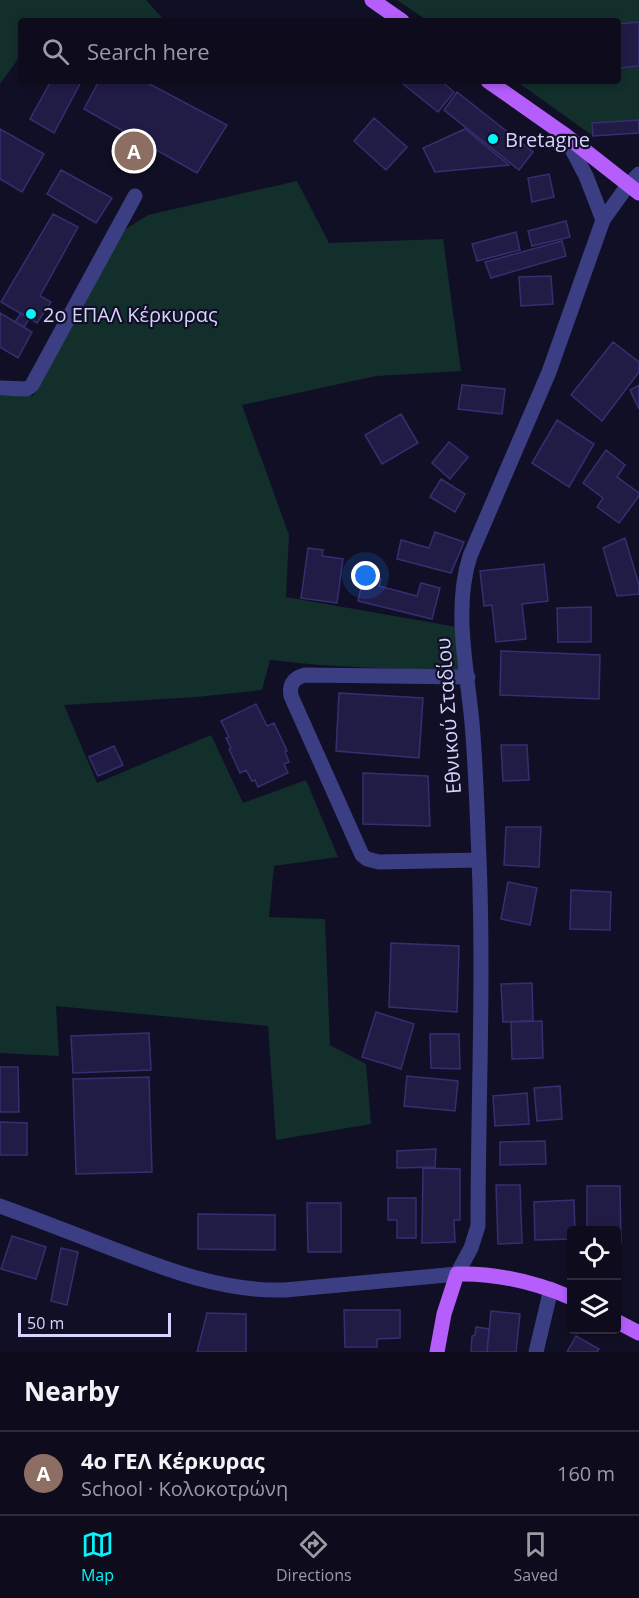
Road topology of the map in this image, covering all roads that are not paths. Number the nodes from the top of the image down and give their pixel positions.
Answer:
1 (372, 0) edge
2 (398, 18) edge
3 (492, 84) edge
4 (565, 135) junction
5 (637, 188) edge
6 (135, 196) dead end
7 (603, 220) junction
8 (0, 388) edge
9 (468, 677) junction
10 (479, 860) junction
11 (0, 1206) edge
12 (457, 1274) junction
13 (551, 1289) junction
14 (567, 1296) edge
15 (621, 1324) edge
16 (639, 1333) edge
17 (438, 1352) edge
18 (536, 1352) edge

1 - 2 main road
3 - 4 main road
4 - 5 main road
4 - 7 street
5 - 7 street, Εθνικού Σταδίου
6 - 8 street
7 - 9 street, Εθνικού Σταδίου
9 - 10 street, Εθνικού Σταδίου
9 - 10 street
10 - 12 street, Εθνικού Σταδίου
11 - 12 street
12 - 13 main road
12 - 17 main road
13 - 14 main road
13 - 18 street
15 - 16 main road

